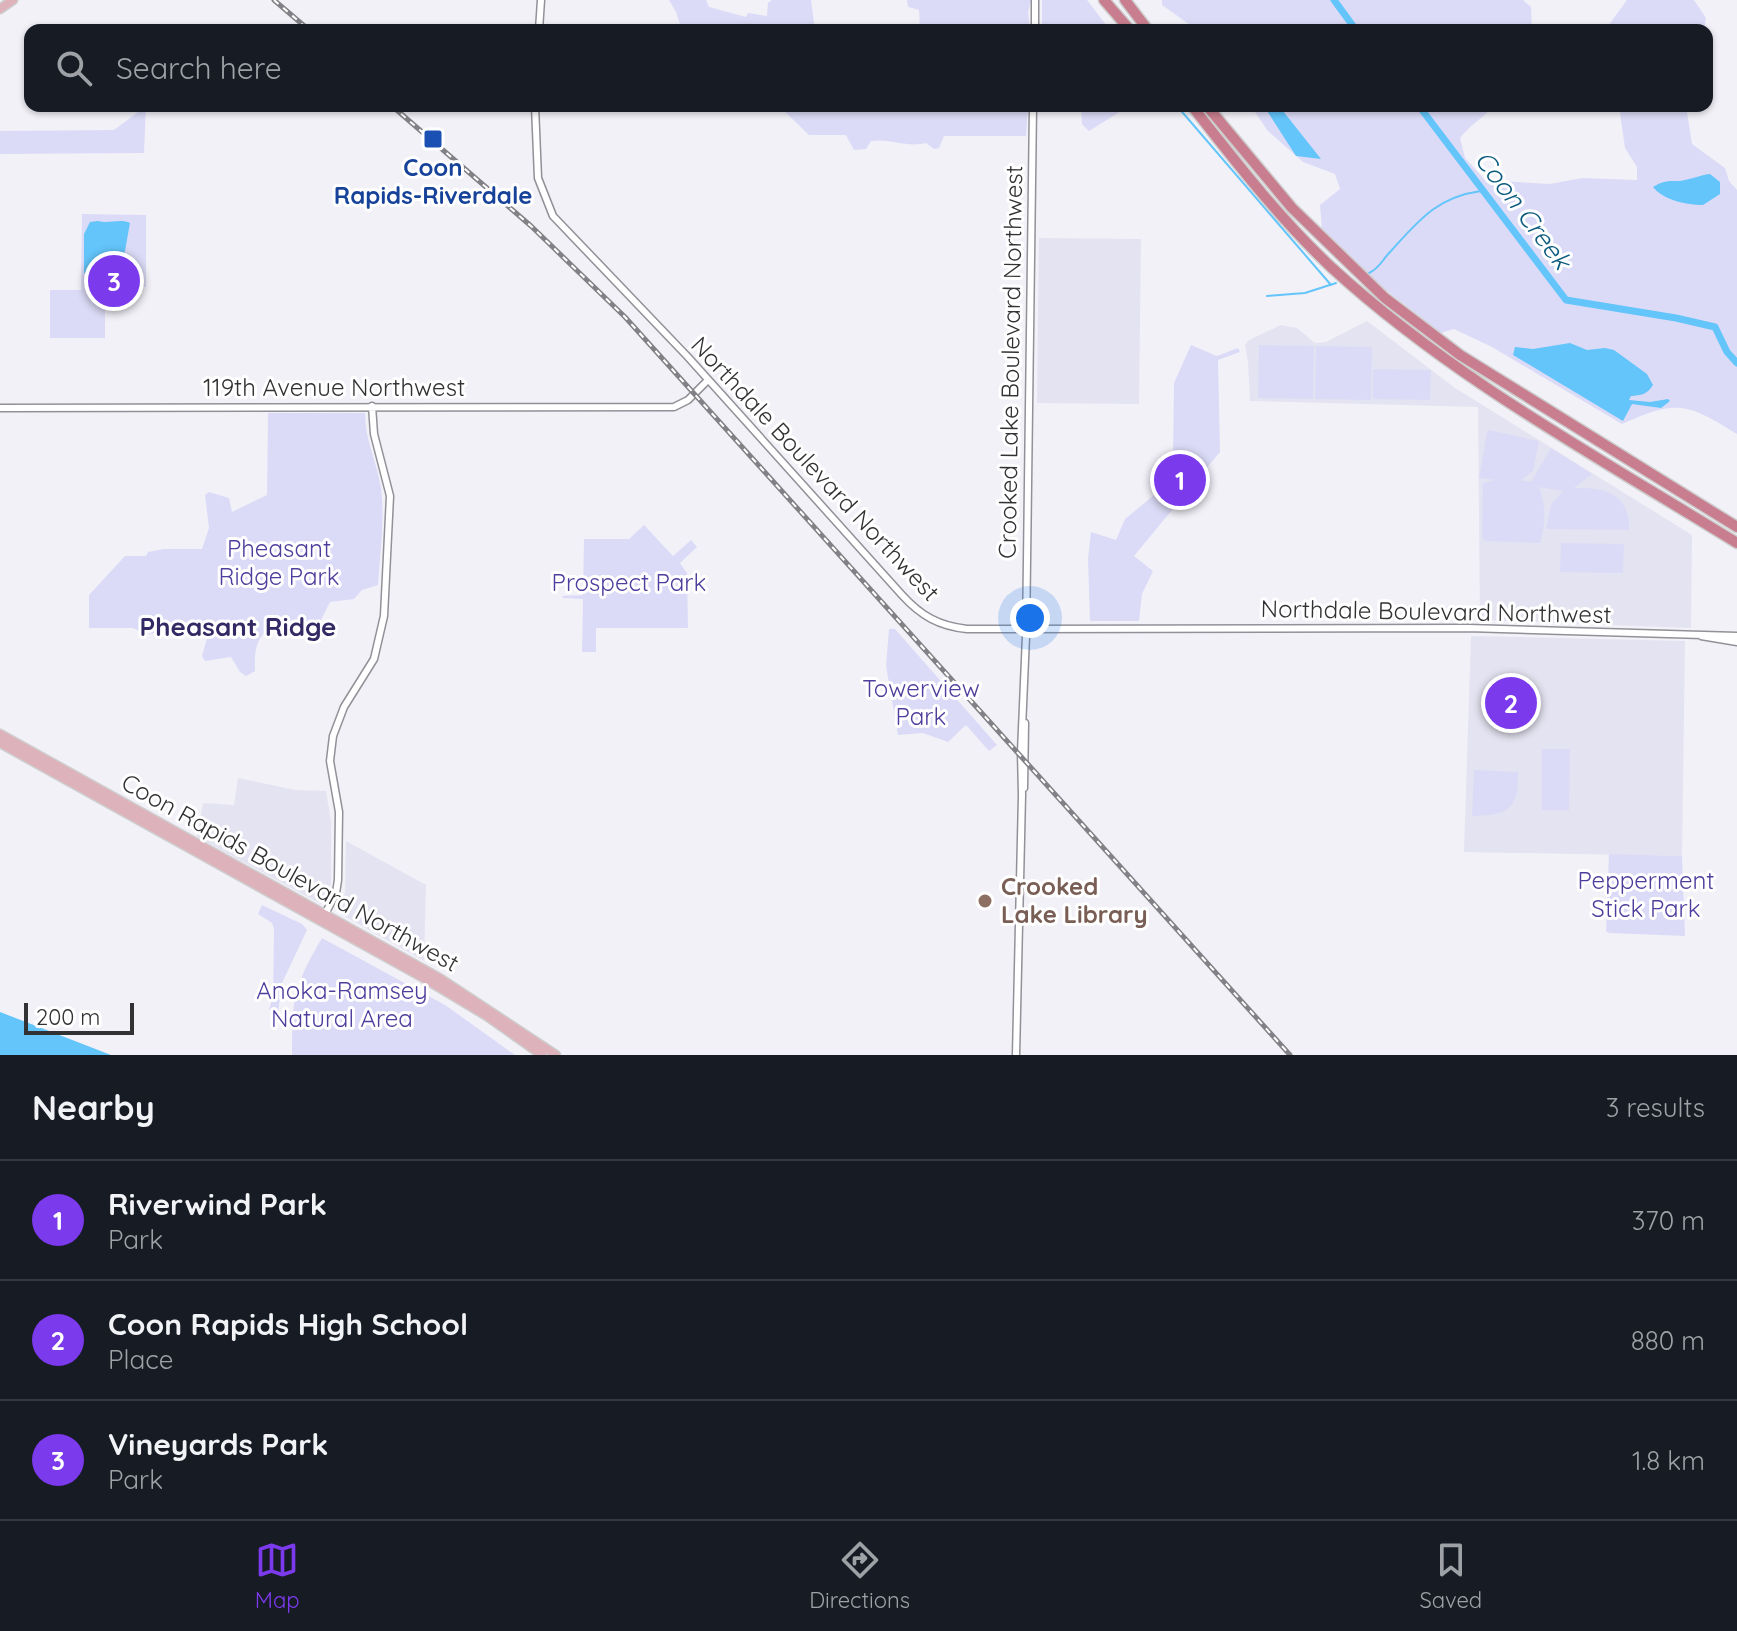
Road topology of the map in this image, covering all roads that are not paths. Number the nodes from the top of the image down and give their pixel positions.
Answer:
1 (13, 0) edge
2 (541, 0) edge
3 (1035, 0) edge
4 (1106, 0) edge
5 (1125, 0) edge
6 (0, 9) edge
7 (539, 24) edge
8 (1035, 24) edge
9 (1126, 24) edge
10 (1143, 24) edge
11 (535, 112) edge
12 (1033, 112) edge
13 (1197, 112) edge
14 (1212, 112) edge
15 (708, 380) junction
16 (372, 406) junction
17 (0, 408) edge
18 (1735, 526) edge
19 (1737, 543) edge
20 (1026, 628) junction
21 (1697, 635) junction
22 (1737, 636) edge
23 (1737, 642) edge
24 (0, 734) edge
25 (0, 743) edge
26 (323, 917) junction
27 (542, 1055) edge
28 (556, 1055) edge
29 (1016, 1055) edge

1 - 6 main road
2 - 7 street
3 - 8 street
4 - 9 highway
5 - 10 highway
11 - 15 street, Northdale Boulevard Northwest
12 - 20 street, Crooked Lake Boulevard Northwest
13 - 19 highway
14 - 18 highway
15 - 16 street, 119th Avenue Northwest
15 - 20 street, Northdale Boulevard Northwest
16 - 17 street, 119th Avenue Northwest
16 - 26 street
20 - 21 street, Northdale Boulevard Northwest
20 - 29 street, Crooked Lake Boulevard Northwest
21 - 22 street, Northdale Boulevard Northwest
21 - 23 street, Northdale Boulevard Northwest
24 - 26 main road, Coon Rapids Boulevard Northwest
25 - 26 main road, Coon Rapids Boulevard Northwest
26 - 27 main road, Coon Rapids Boulevard Northwest
26 - 28 main road, Coon Rapids Boulevard Northwest

